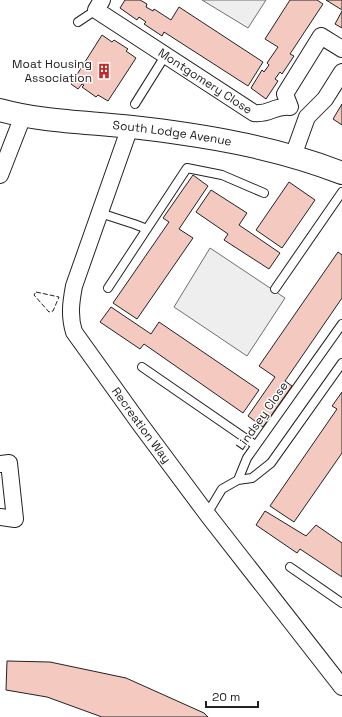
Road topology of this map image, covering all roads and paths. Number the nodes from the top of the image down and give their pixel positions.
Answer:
1 (99, 5) edge
2 (78, 22) dead end
3 (342, 50) edge
4 (165, 56) junction
5 (342, 72) edge
6 (135, 104) dead end
7 (290, 107) junction
8 (0, 110) edge
9 (23, 116) junction
10 (307, 117) junction
11 (130, 127) junction
12 (293, 156) junction
13 (342, 173) edge
14 (0, 174) edge
15 (342, 192) edge
16 (264, 193) dead end
17 (100, 213) junction
18 (147, 229) junction
19 (108, 288) dead end
20 (275, 290) dead end
21 (341, 328) edge
22 (342, 363) edge
23 (142, 367) dead end
24 (256, 445) junction
25 (0, 464) edge
26 (238, 480) junction
27 (207, 514) junction
28 (0, 518) edge
29 (290, 567) dead end
30 (342, 603) edge
31 (342, 687) edge

1 - 2 lane
1 - 4 street, Montgomery Close
3 - 7 street
4 - 6 lane
4 - 7 street, Montgomery Close
5 - 10 street
7 - 10 street
8 - 9 street, South Lodge Avenue
9 - 11 street, South Lodge Avenue
9 - 14 street
10 - 12 street
11 - 12 street, South Lodge Avenue
11 - 17 street, Recreation Way
12 - 13 street, South Lodge Avenue
15 - 20 lane
16 - 18 lane
17 - 18 lane
17 - 27 street, Recreation Way
18 - 19 lane
21 - 24 lane, Lindsey Close
22 - 26 lane
23 - 24 lane
24 - 26 lane, Lindsey Close
25 - 28 street
26 - 27 lane
27 - 31 street, Recreation Way
29 - 30 lane

